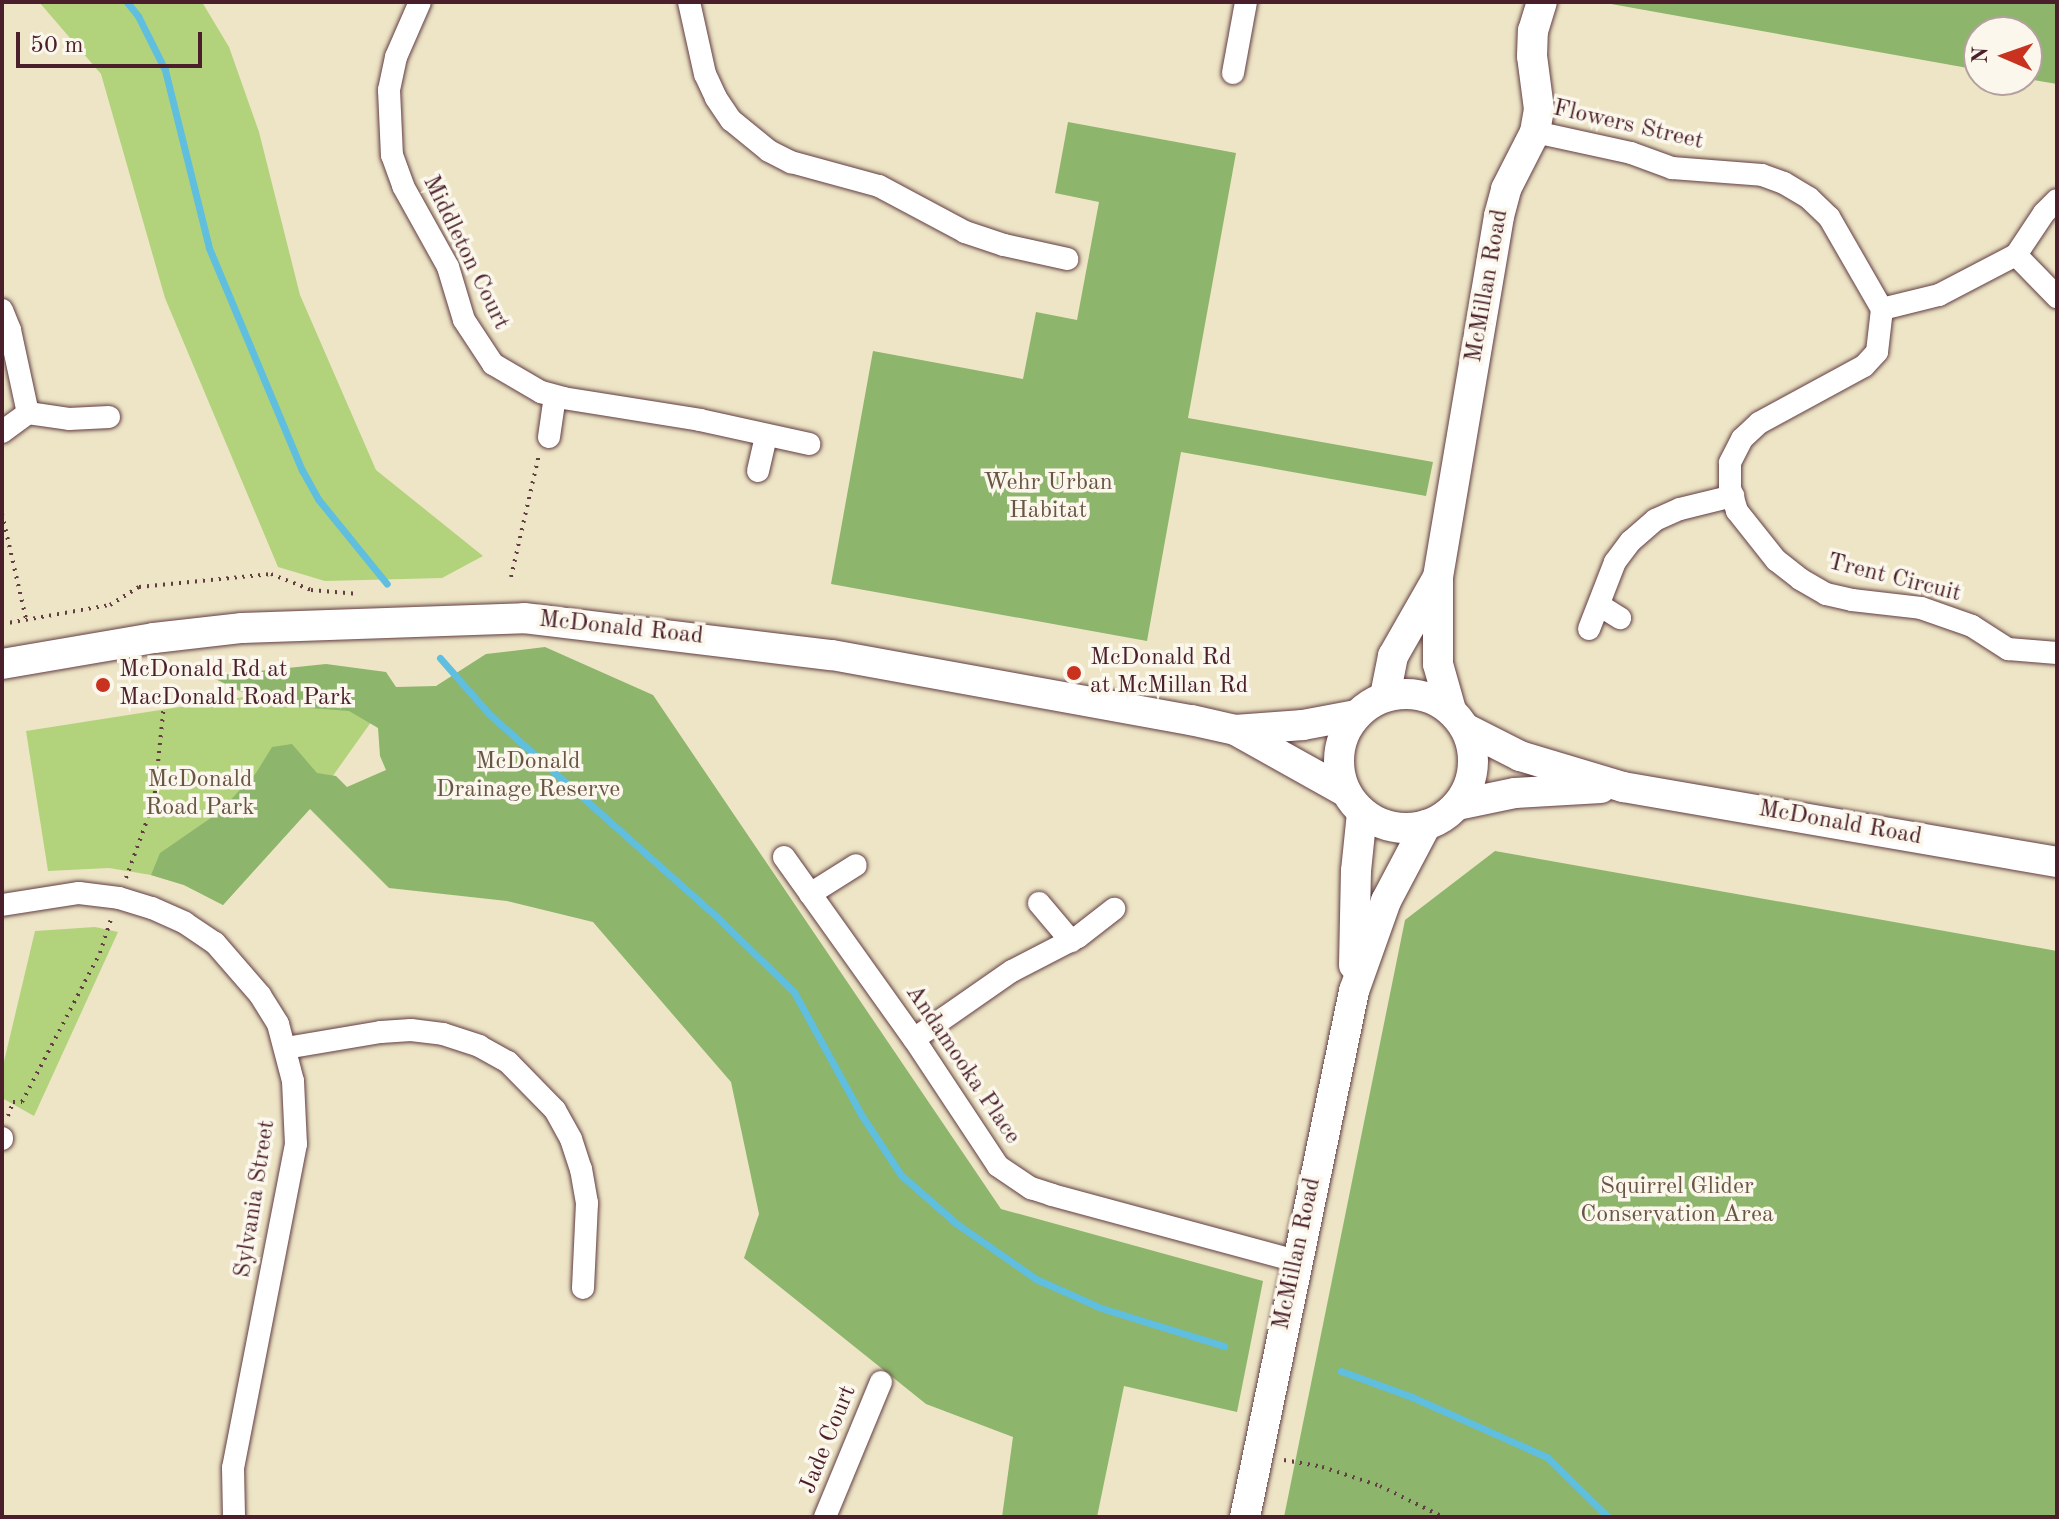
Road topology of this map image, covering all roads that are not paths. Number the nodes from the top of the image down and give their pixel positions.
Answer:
1 (420, 2) edge
2 (689, 2) edge
3 (1246, 2) edge
4 (1542, 2) edge
5 (1233, 73) dead end
6 (1535, 132) junction
7 (2057, 200) edge
8 (2016, 255) junction
9 (1067, 259) dead end
10 (2057, 297) edge
11 (1882, 309) junction
12 (2, 310) edge
13 (555, 396) junction
14 (28, 413) junction
15 (109, 417) dead end
16 (2, 432) edge
17 (766, 436) junction
18 (549, 437) road end
19 (809, 444) dead end
20 (758, 471) dead end
21 (1733, 496) junction
22 (1438, 577) junction
23 (1599, 605) junction
24 (1620, 618) dead end
25 (1589, 629) dead end
26 (2057, 653) edge
27 (2, 664) edge
28 (1385, 696) junction
29 (1356, 715) junction
30 (1458, 719) junction
31 (1235, 730) junction
32 (1623, 787) junction
33 (1354, 802) junction
34 (1457, 805) junction
35 (1426, 825) junction
36 (784, 857) dead end
37 (2057, 862) edge
38 (856, 865) dead end
39 (810, 894) junction
40 (1039, 903) dead end
41 (2, 905) edge
42 (1114, 909) dead end
43 (1071, 941) junction
44 (1354, 991) junction
45 (914, 1039) junction
46 (286, 1048) junction
47 (1296, 1261) junction
48 (583, 1288) dead end
49 (881, 1382) dead end
50 (234, 1517) edge
51 (825, 1517) edge
52 (1245, 1517) edge

1 - 13 street, Middleton Court
2 - 9 street
3 - 5 street
4 - 6 main road, McMillan Road
6 - 11 street, Flowers Street
6 - 22 main road, McMillan Road
7 - 8 street
8 - 10 street
8 - 11 street
11 - 21 street, Trent Circuit
12 - 14 street
13 - 17 street, Middleton Court
13 - 18 street
14 - 15 street
14 - 16 street
17 - 19 street, Middleton Court
17 - 20 street
21 - 23 street
21 - 26 street, Trent Circuit
22 - 28 main road, McMillan Road
22 - 30 main road, McMillan Road
23 - 24 street
23 - 25 street
27 - 31 main road, McDonald Road
28 - 29 main road
28 - 30 main road
29 - 31 main road, McDonald Road
29 - 33 main road
30 - 32 main road, McDonald Road
30 - 34 main road
31 - 33 main road, McDonald Road
32 - 34 main road, McDonald Road
32 - 37 main road, McDonald Road
33 - 35 main road
33 - 44 main road, McMillan Road
34 - 35 main road
35 - 44 main road, McMillan Road
36 - 39 street, Andamooka Place
38 - 39 street
39 - 45 street, Andamooka Place
40 - 43 street
41 - 46 street, Sylvania Street
42 - 43 street
43 - 45 street
44 - 47 main road, McMillan Road
45 - 47 street, Andamooka Place
46 - 48 street
46 - 50 street, Sylvania Street
47 - 52 main road, McMillan Road
49 - 51 street, Jade Court

